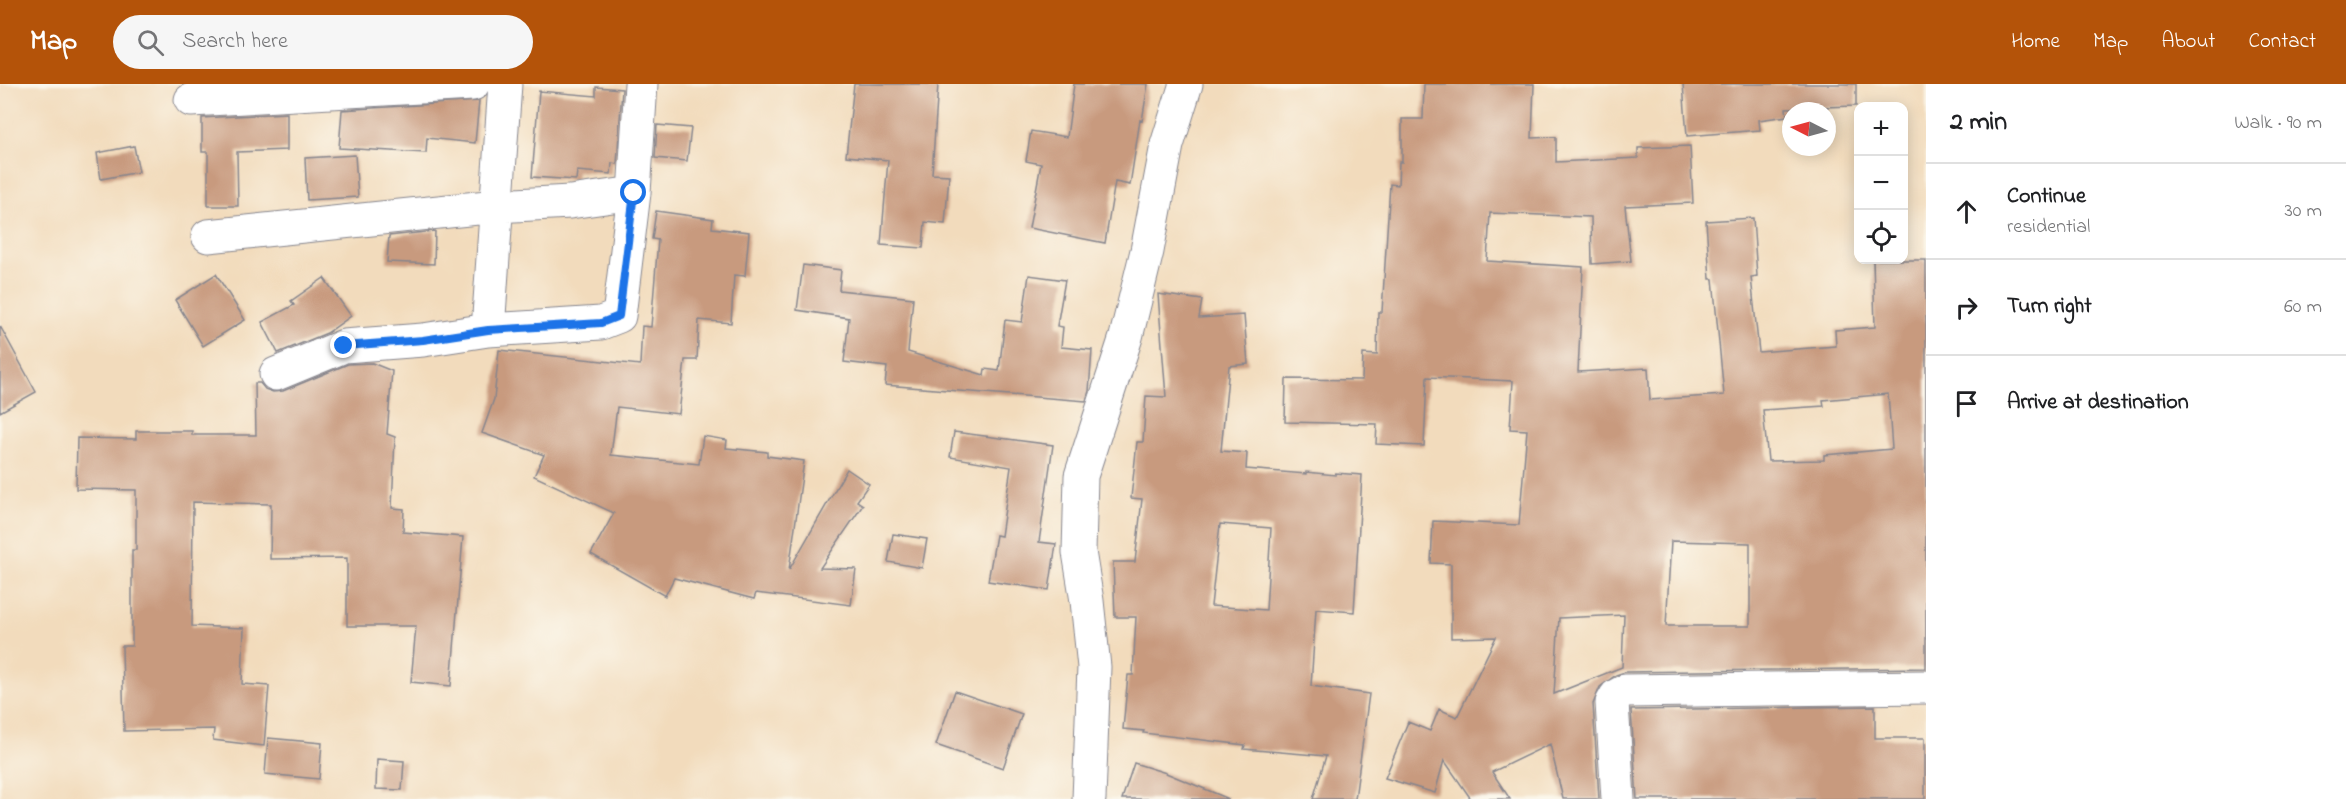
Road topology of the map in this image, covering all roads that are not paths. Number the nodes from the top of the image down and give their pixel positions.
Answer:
1 (473, 84) edge
2 (505, 84) edge
3 (641, 84) edge
4 (1186, 84) edge
5 (191, 100) dead end
6 (634, 193) junction
7 (497, 206) junction
8 (208, 236) dead end
9 (488, 330) junction
10 (276, 374) dead end
11 (1926, 687) edge
12 (1089, 799) edge
13 (1618, 799) edge

1 - 5 street
2 - 7 street
3 - 6 street
4 - 12 street
6 - 7 street
6 - 9 street
7 - 8 street
7 - 9 street
9 - 10 street
11 - 13 street

